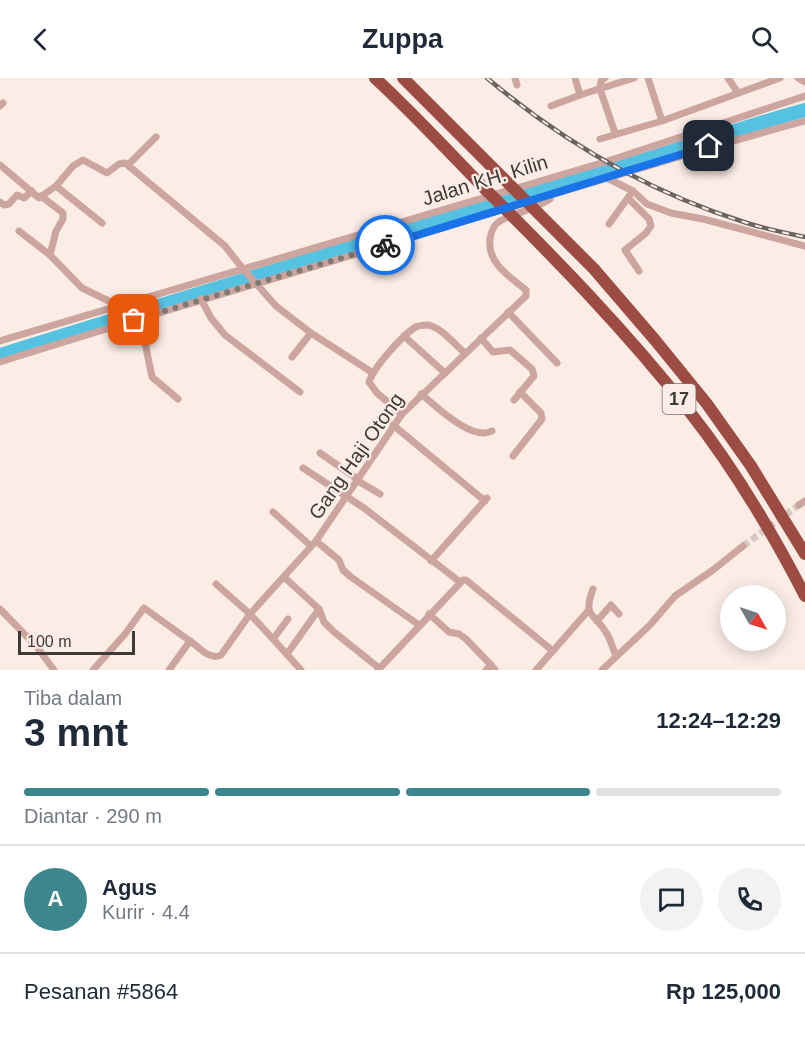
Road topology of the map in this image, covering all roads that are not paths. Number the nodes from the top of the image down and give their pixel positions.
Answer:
1 (375, 78) edge
2 (403, 78) edge
3 (575, 78) edge
4 (604, 78) edge
5 (634, 78) edge
6 (648, 78) edge
7 (728, 78) edge
8 (780, 78) edge
9 (798, 78) edge
10 (805, 82) edge
11 (600, 89) junction
12 (738, 93) junction
13 (580, 95) junction
14 (805, 96) edge
15 (551, 106) dead end
16 (662, 121) junction
17 (805, 121) edge
18 (615, 133) junction
19 (156, 136) dead end
20 (600, 139) dead end
21 (0, 165) edge
22 (128, 165) junction
23 (607, 178) junction
24 (56, 186) junction
25 (32, 191) junction
26 (633, 191) junction
27 (41, 196) junction
28 (552, 196) junction
29 (628, 198) junction
30 (0, 202) edge
31 (102, 223) dead end
32 (609, 224) dead end
33 (19, 231) dead end
34 (805, 246) edge
35 (50, 255) junction
36 (245, 271) junction
37 (639, 271) dead end
38 (255, 282) junction
39 (201, 299) junction
40 (117, 305) junction
41 (131, 311) junction
42 (508, 312) junction
43 (311, 333) junction
44 (404, 336) junction
45 (481, 338) junction
46 (0, 341) edge
47 (465, 353) junction
48 (292, 357) dead end
49 (0, 362) edge
50 (557, 363) dead end
51 (373, 373) junction
52 (445, 373) junction
53 (300, 392) dead end
54 (520, 392) junction
55 (421, 394) junction
56 (178, 399) dead end
57 (513, 400) dead end
58 (402, 414) junction
59 (393, 425) junction
60 (492, 431) dead end
61 (320, 453) dead end
62 (513, 456) dead end
63 (303, 468) dead end
64 (358, 480) junction
65 (380, 494) dead end
66 (348, 497) junction
67 (273, 512) dead end
68 (314, 544) junction
69 (743, 546) tunnel mouth
70 (805, 554) edge
71 (431, 561) junction
72 (284, 577) junction
73 (460, 582) junction
74 (216, 585) dead end
75 (593, 589) dead end
76 (805, 596) edge
77 (0, 609) edge
78 (319, 609) junction
79 (588, 611) junction
80 (250, 614) junction
81 (619, 614) dead end
82 (429, 615) junction
83 (288, 618) dead end
84 (597, 621) junction
85 (419, 625) junction
86 (273, 639) junction
87 (190, 640) junction
88 (553, 651) junction
89 (287, 654) junction
90 (616, 656) junction
91 (490, 668) edge
92 (379, 669) edge
93 (54, 670) edge
94 (93, 670) edge
95 (169, 670) edge
96 (301, 670) edge
97 (536, 670) edge
98 (602, 670) edge

1 - 76 highway, 17
2 - 70 highway, 17
3 - 13 street
4 - 11 street
5 - 11 street
6 - 16 street
7 - 12 street
8 - 12 street
9 - 10 street
11 - 13 street
11 - 18 street
12 - 16 street
13 - 15 street
14 - 36 street, Jalan KH. Kilin
16 - 18 street
17 - 23 street, Jalan KH. Kilin
18 - 20 street
19 - 22 street
21 - 25 street
22 - 24 street
22 - 36 street
23 - 26 street
23 - 28 street, Jalan KH. Kilin
24 - 27 street
24 - 31 street
25 - 27 street
25 - 30 street
26 - 29 street
26 - 34 street
27 - 35 street
28 - 38 street, Jalan KH. Kilin
28 - 42 street, Gang Haji Otong
29 - 32 street
29 - 37 street
33 - 35 street
35 - 40 street
36 - 38 street
36 - 41 street, Jalan KH. Kilin
38 - 39 street, Jalan KH. Kilin
38 - 43 street
39 - 41 street, Jalan KH. Kilin
39 - 53 street
40 - 41 street, Jalan KH. Kilin
40 - 46 street, Jalan KH. Kilin
41 - 49 street, Jalan KH. Kilin
41 - 56 street
42 - 45 street, Gang Haji Otong
42 - 50 street
43 - 48 street
43 - 51 street
44 - 47 street
44 - 51 street
44 - 52 street
45 - 47 street, Gang Haji Otong
45 - 54 street
47 - 52 street, Gang Haji Otong
51 - 58 street
52 - 55 street, Gang Haji Otong
54 - 57 street
54 - 62 street
55 - 58 street, Gang Haji Otong
55 - 60 street
58 - 59 street, Gang Haji Otong
59 - 64 street, Gang Haji Otong
59 - 71 street
61 - 64 street
63 - 66 street
64 - 65 street
64 - 66 street, Gang Haji Otong
66 - 68 street, Gang Haji Otong
66 - 71 street
67 - 68 street
68 - 72 street, Gang Haji Otong
68 - 85 street
69 - 90 street
71 - 73 street
72 - 78 street
72 - 80 street, Gang Haji Otong
73 - 82 street
73 - 88 street
74 - 80 street
75 - 79 street
77 - 93 street
78 - 89 street
78 - 92 street
79 - 84 street
79 - 88 street
80 - 86 street
80 - 87 street, Gang Haji Otong
81 - 84 street
82 - 85 street
82 - 91 street
83 - 86 street
84 - 90 street
85 - 92 street
86 - 89 street
87 - 94 street, Gang Haji Otong
87 - 95 street
88 - 97 street
89 - 96 street
90 - 98 street

